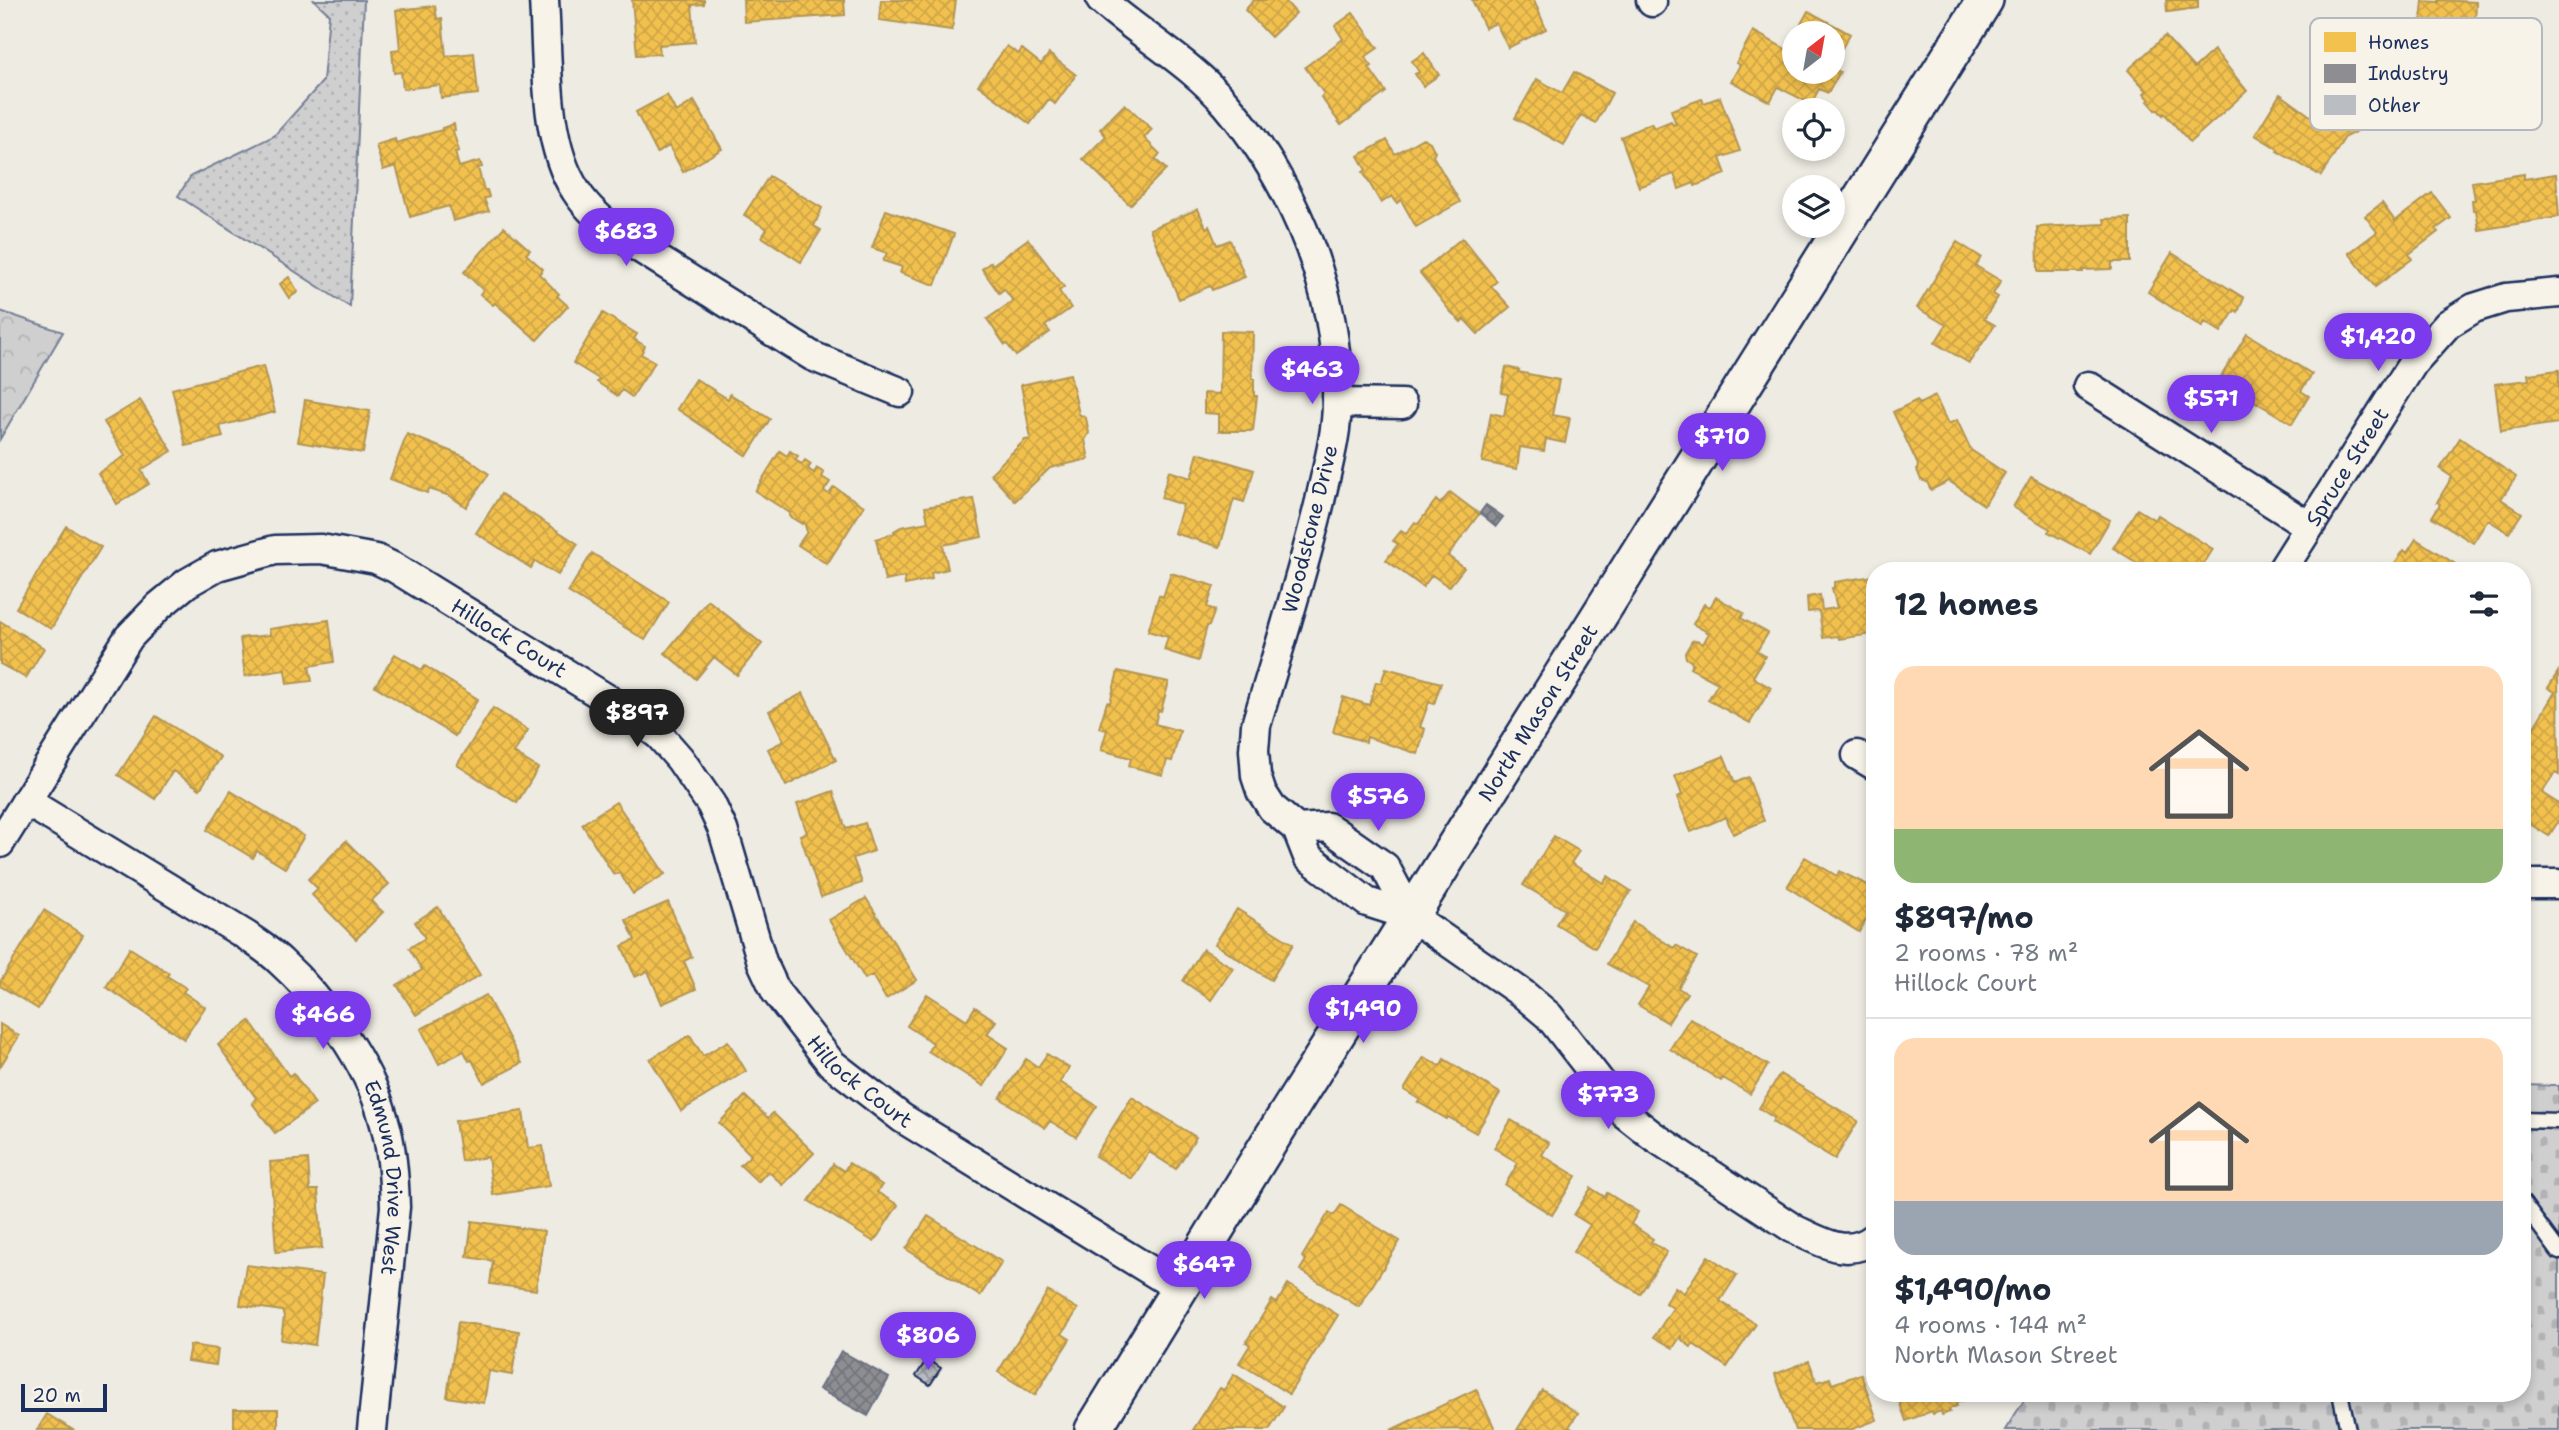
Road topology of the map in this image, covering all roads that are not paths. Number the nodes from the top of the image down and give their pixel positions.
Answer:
1 (544, 0) edge
2 (1101, 0) edge
3 (1985, 0) edge
4 (2559, 293) edge
5 (2088, 386) dead end
6 (900, 392) dead end
7 (1338, 403) junction
8 (1402, 404) dead end
9 (2309, 526) junction
10 (2287, 562) edge
11 (26, 801) junction
12 (1297, 829) junction
13 (0, 843) edge
14 (2531, 884) edge
15 (2559, 884) edge
16 (1411, 916) junction
17 (2531, 1120) edge
18 (2559, 1121) edge
19 (2531, 1214) edge
20 (1866, 1243) edge
21 (2559, 1252) edge
22 (1179, 1289) junction
23 (2342, 1402) edge
24 (372, 1430) edge
25 (1093, 1430) edge
26 (2348, 1430) edge

1 - 6 street
2 - 7 street, Woodstone Drive
3 - 16 street, North Mason Street
4 - 9 street, Spruce Street
5 - 9 street
7 - 8 street
7 - 12 street, Woodstone Drive
9 - 10 street, Spruce Street
11 - 13 street, Hillock Court
11 - 22 street, Hillock Court
11 - 24 street, Edmund Drive West
12 - 16 street, Woodstone Drive
12 - 16 street
14 - 15 street
16 - 20 street
16 - 22 street, North Mason Street
17 - 18 lane
19 - 21 lane
22 - 25 street, North Mason Street
23 - 26 lane

